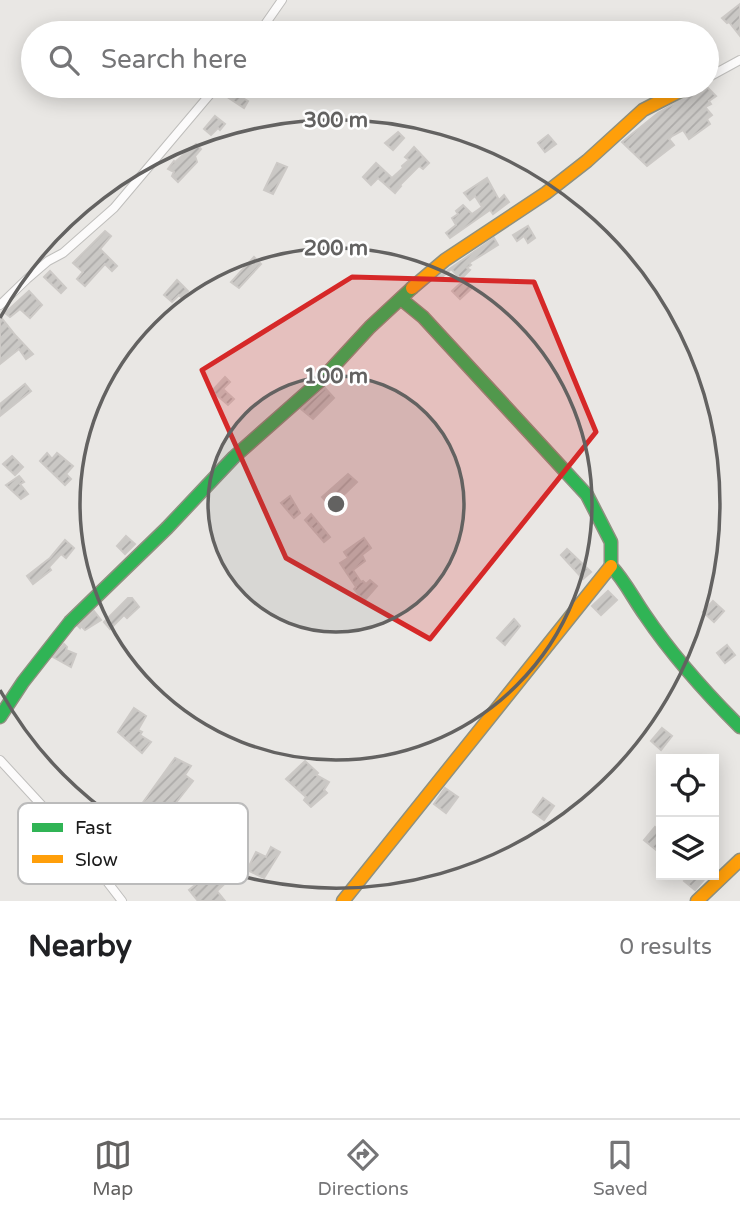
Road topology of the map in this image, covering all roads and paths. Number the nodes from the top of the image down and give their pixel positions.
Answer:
1 (282, 0) edge
2 (267, 21) edge
3 (740, 60) edge
4 (719, 71) edge
5 (207, 98) edge
6 (666, 98) edge
7 (401, 299) junction
8 (0, 304) edge
9 (611, 566) junction
10 (0, 717) edge
11 (740, 727) edge
12 (0, 760) edge
13 (40, 803) edge
14 (740, 860) edge
15 (109, 884) edge
16 (122, 901) edge
17 (344, 901) edge
18 (697, 901) edge

1 - 2 street
3 - 4 street
5 - 8 street
6 - 7 street
7 - 9 street
7 - 10 street
9 - 11 street
9 - 17 street
12 - 13 street
14 - 18 street
15 - 16 street

